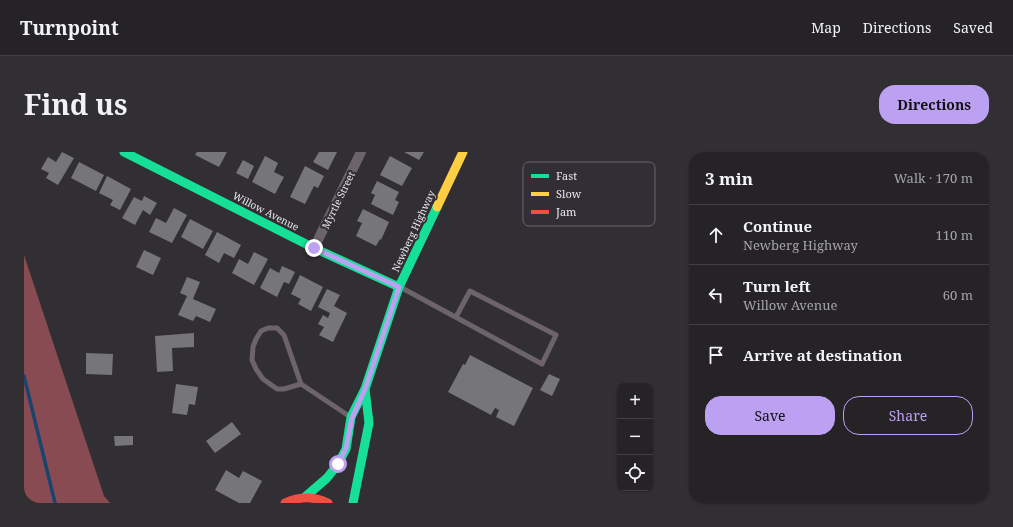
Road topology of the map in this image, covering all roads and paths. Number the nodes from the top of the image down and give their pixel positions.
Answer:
1 (124, 152) edge
2 (361, 152) edge
3 (463, 152) edge
4 (314, 248) junction
5 (399, 287) junction
6 (456, 317) junction
7 (302, 384) junction
8 (365, 389) junction
9 (352, 418) junction
10 (361, 465) junction
11 (305, 497) junction
12 (285, 503) edge
13 (328, 503) edge
14 (353, 503) edge
15 (363, 503) edge

1 - 4 main road, Willow Avenue
2 - 4 street, Myrtle Street
3 - 5 main road, Newberg Highway
4 - 5 main road, Willow Avenue
5 - 6 lane
5 - 8 main road, Newberg Highway
6 - 6 lane
7 - 7 lane
7 - 9 lane
8 - 9 main road, Newberg Highway
8 - 10 main road, Newberg Highway
9 - 11 main road, Newberg Highway
10 - 14 main road, Newberg Highway
10 - 15 main road
11 - 12 main road
11 - 13 main road

